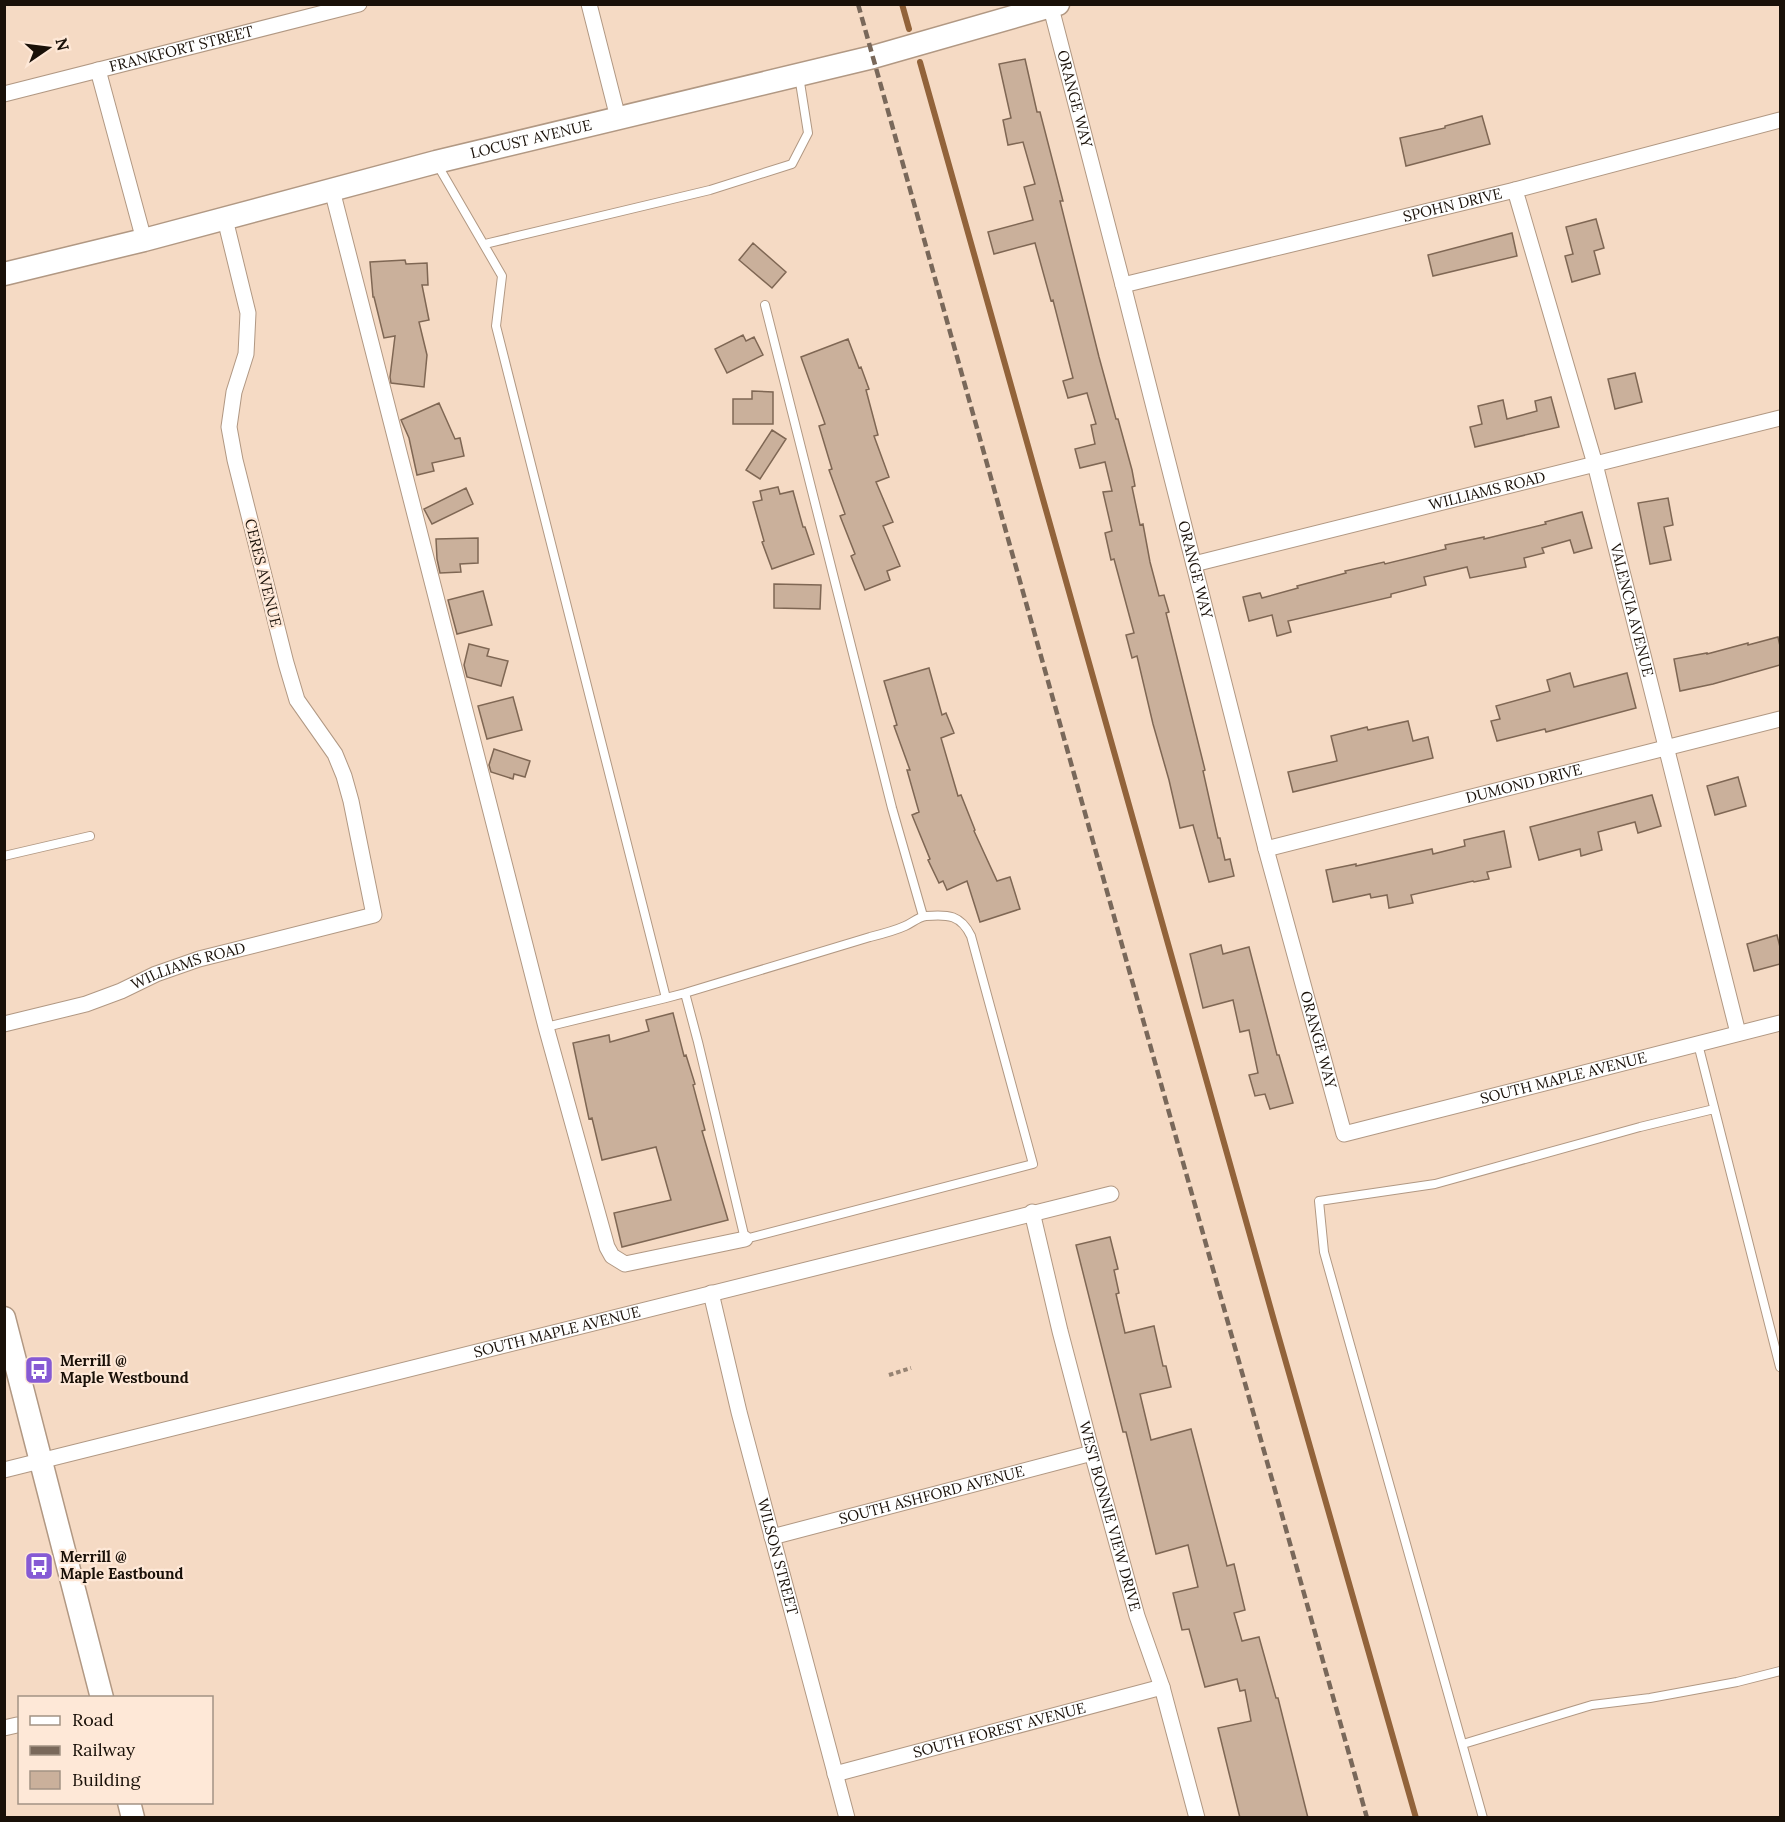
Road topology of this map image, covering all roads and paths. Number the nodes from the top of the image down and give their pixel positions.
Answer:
1 (359, 4) edge
2 (589, 4) edge
3 (1053, 5) edge
4 (98, 70) junction
5 (799, 75) junction
6 (4, 94) edge
7 (618, 118) junction
8 (1780, 120) edge
9 (436, 162) junction
10 (332, 190) junction
11 (1515, 190) junction
12 (225, 219) junction
13 (144, 240) junction
14 (485, 244) junction
15 (4, 274) edge
16 (1123, 285) junction
17 (765, 305) dead end
18 (1780, 418) edge
19 (1595, 464) junction
20 (1194, 564) junction
21 (1780, 719) edge
22 (1666, 748) junction
23 (90, 836) dead end
24 (1266, 849) junction
25 (4, 856) edge
26 (374, 915) joint
27 (923, 916) junction
28 (685, 993) junction
29 (666, 998) junction
30 (1780, 1023) edge
31 (4, 1024) edge
32 (546, 1027) junction
33 (1738, 1033) junction
34 (1698, 1044) junction
35 (1714, 1109) junction
36 (1344, 1134) joint
37 (1111, 1194) dead end
38 (1032, 1212) junction
39 (745, 1239) junction
40 (711, 1293) junction
41 (4, 1318) edge
42 (1780, 1367) edge
43 (911, 1368) dead end
44 (889, 1375) dead end
45 (1092, 1453) junction
46 (40, 1461) junction
47 (4, 1470) edge
48 (772, 1537) junction
49 (1780, 1671) edge
50 (1162, 1687) junction
51 (101, 1696) edge
52 (1463, 1744) junction
53 (835, 1774) junction
54 (847, 1818) edge
55 (1197, 1818) edge
56 (1483, 1818) edge

1 - 4 street, FRANKFORT STREET
2 - 7 street
3 - 5 street, LOCUST AVENUE
3 - 16 street, ORANGE WAY
4 - 6 street, FRANKFORT STREET
4 - 13 street
5 - 7 street, LOCUST AVENUE
5 - 14 lane
7 - 9 street, LOCUST AVENUE
8 - 11 street, SPOHN DRIVE
9 - 10 street, LOCUST AVENUE
9 - 14 lane
10 - 12 street, LOCUST AVENUE
10 - 32 street
11 - 16 street, SPOHN DRIVE
11 - 19 street, VALENCIA AVENUE
12 - 13 street, LOCUST AVENUE
12 - 26 street, CERES AVENUE
13 - 15 street, LOCUST AVENUE
14 - 29 lane
16 - 20 street, ORANGE WAY
17 - 27 lane
18 - 19 street, WILLIAMS ROAD
19 - 20 street, WILLIAMS ROAD
19 - 22 street, VALENCIA AVENUE
20 - 24 street, ORANGE WAY
21 - 22 street, DUMOND DRIVE
22 - 24 street, DUMOND DRIVE
22 - 33 street, VALENCIA AVENUE
23 - 25 lane
24 - 36 street, ORANGE WAY
26 - 31 street, WILLIAMS ROAD
27 - 28 lane
27 - 39 lane
28 - 29 lane
28 - 39 lane
29 - 32 lane
30 - 33 street, SOUTH MAPLE AVENUE
32 - 39 street
33 - 34 street, SOUTH MAPLE AVENUE
34 - 35 lane
34 - 36 street, SOUTH MAPLE AVENUE
35 - 42 lane
35 - 52 lane
37 - 38 street, SOUTH MAPLE AVENUE
38 - 40 street, SOUTH MAPLE AVENUE
38 - 45 street, WEST BONNIE VIEW DRIVE
40 - 46 street, SOUTH MAPLE AVENUE
40 - 48 street, WILSON STREET
41 - 46 street
43 - 44 path
45 - 48 street, SOUTH ASHFORD AVENUE
45 - 50 street, WEST BONNIE VIEW DRIVE
46 - 47 street, SOUTH MAPLE AVENUE
46 - 51 street
48 - 53 street, WILSON STREET
49 - 52 lane
50 - 53 street, SOUTH FOREST AVENUE
50 - 55 street, WEST BONNIE VIEW DRIVE
52 - 56 lane
53 - 54 street, WILSON STREET

